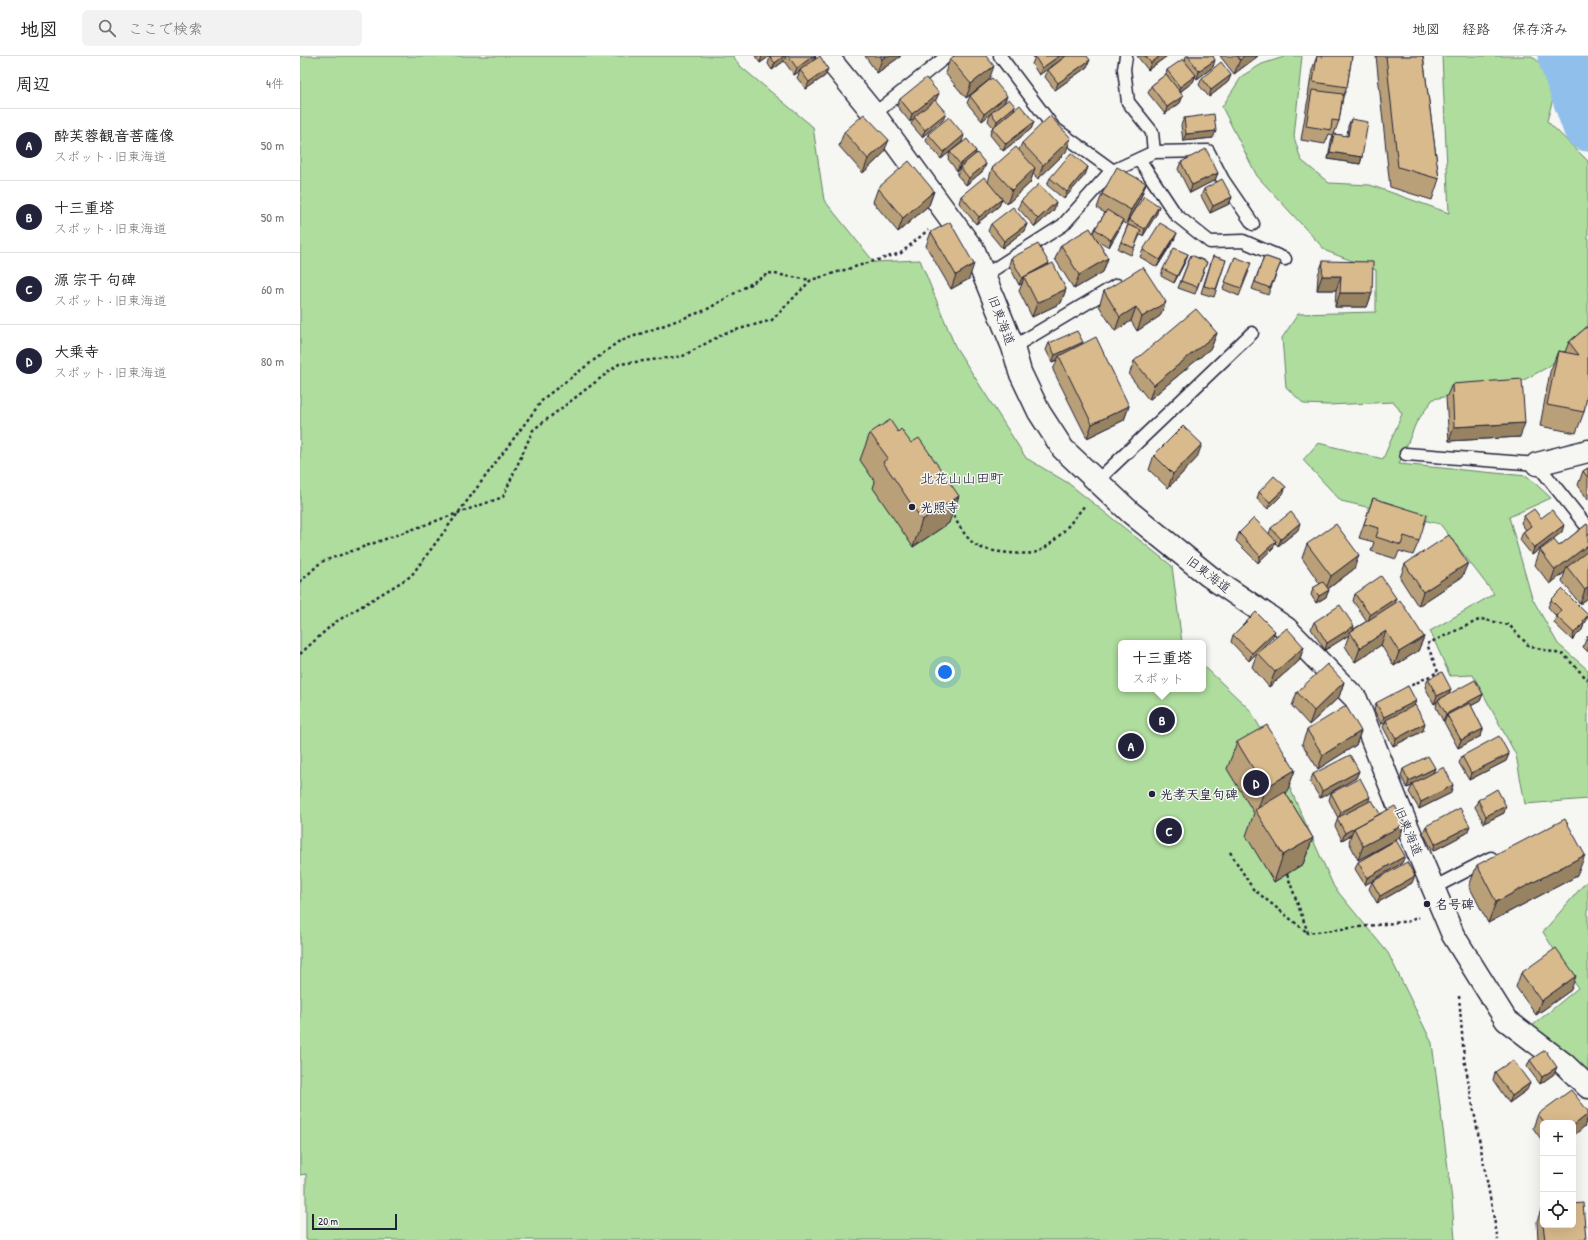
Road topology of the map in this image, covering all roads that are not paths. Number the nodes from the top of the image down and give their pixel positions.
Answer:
1 (827, 56) edge
2 (947, 56) edge
3 (1000, 56) edge
4 (1126, 56) edge
5 (874, 114) junction
6 (1154, 152) junction
7 (1139, 159) junction
8 (1112, 170) junction
9 (1254, 224) dead end
10 (1285, 259) dead end
11 (985, 275) junction
12 (1129, 278) edge
13 (1252, 333) dead end
14 (1013, 347) junction
15 (1588, 452) edge
16 (1406, 454) dead end
17 (1537, 464) junction
18 (1100, 484) junction
19 (1588, 528) edge
20 (1500, 854) edge
21 (1437, 897) junction
22 (1588, 1087) edge

1 - 5 street, 旧東海道
2 - 5 lane
3 - 8 lane
4 - 6 lane
5 - 11 street, 旧東海道
6 - 7 lane
6 - 9 lane
7 - 8 lane
7 - 10 lane
8 - 11 lane
11 - 14 street, 旧東海道
12 - 14 lane
13 - 18 lane
14 - 18 street, 旧東海道
15 - 17 street
16 - 17 lane
17 - 19 lane
18 - 21 street, 旧東海道
20 - 21 lane
21 - 22 street, 旧東海道

